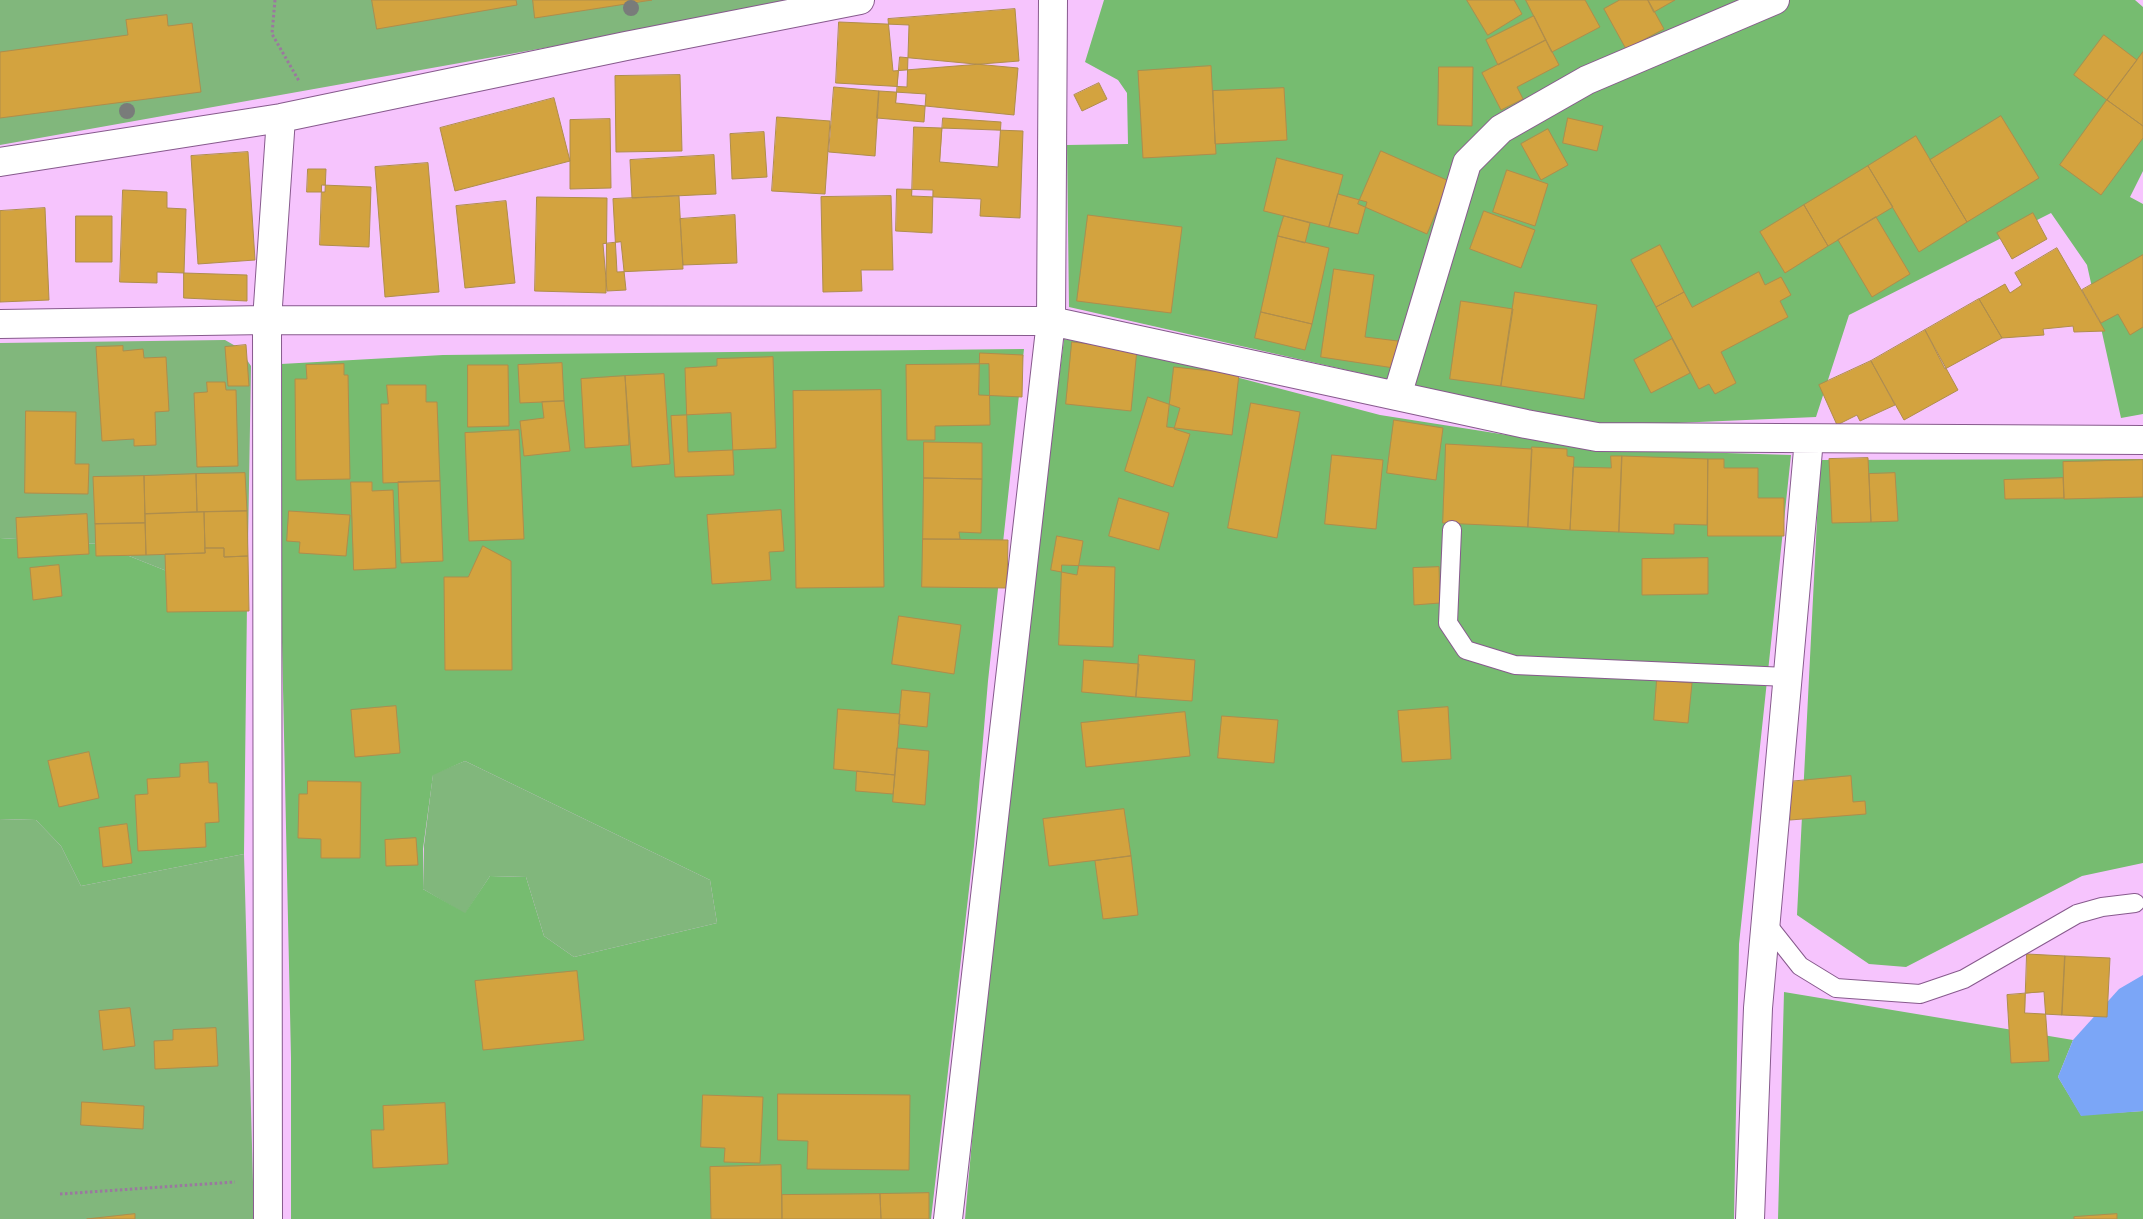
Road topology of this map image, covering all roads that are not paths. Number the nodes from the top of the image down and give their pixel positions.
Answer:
1 (860, 0) edge
2 (1053, 0) edge
3 (1775, 0) edge
4 (281, 118) junction
5 (0, 162) edge
6 (267, 320) junction
7 (1050, 321) junction
8 (0, 324) edge
9 (1397, 396) junction
10 (1809, 439) junction
11 (2143, 440) edge
12 (1452, 530) dead end
13 (1787, 677) junction
14 (2135, 903) dead end
15 (1766, 923) junction
16 (268, 1219) edge
17 (948, 1219) edge
18 (1750, 1219) edge

1 - 4 street
2 - 7 street
3 - 9 street
4 - 5 street
4 - 6 street
6 - 7 street
6 - 8 street
6 - 16 street
7 - 9 street
7 - 17 street
9 - 10 street
10 - 11 street
10 - 13 street
12 - 13 lane
13 - 15 street
14 - 15 lane
15 - 18 street

